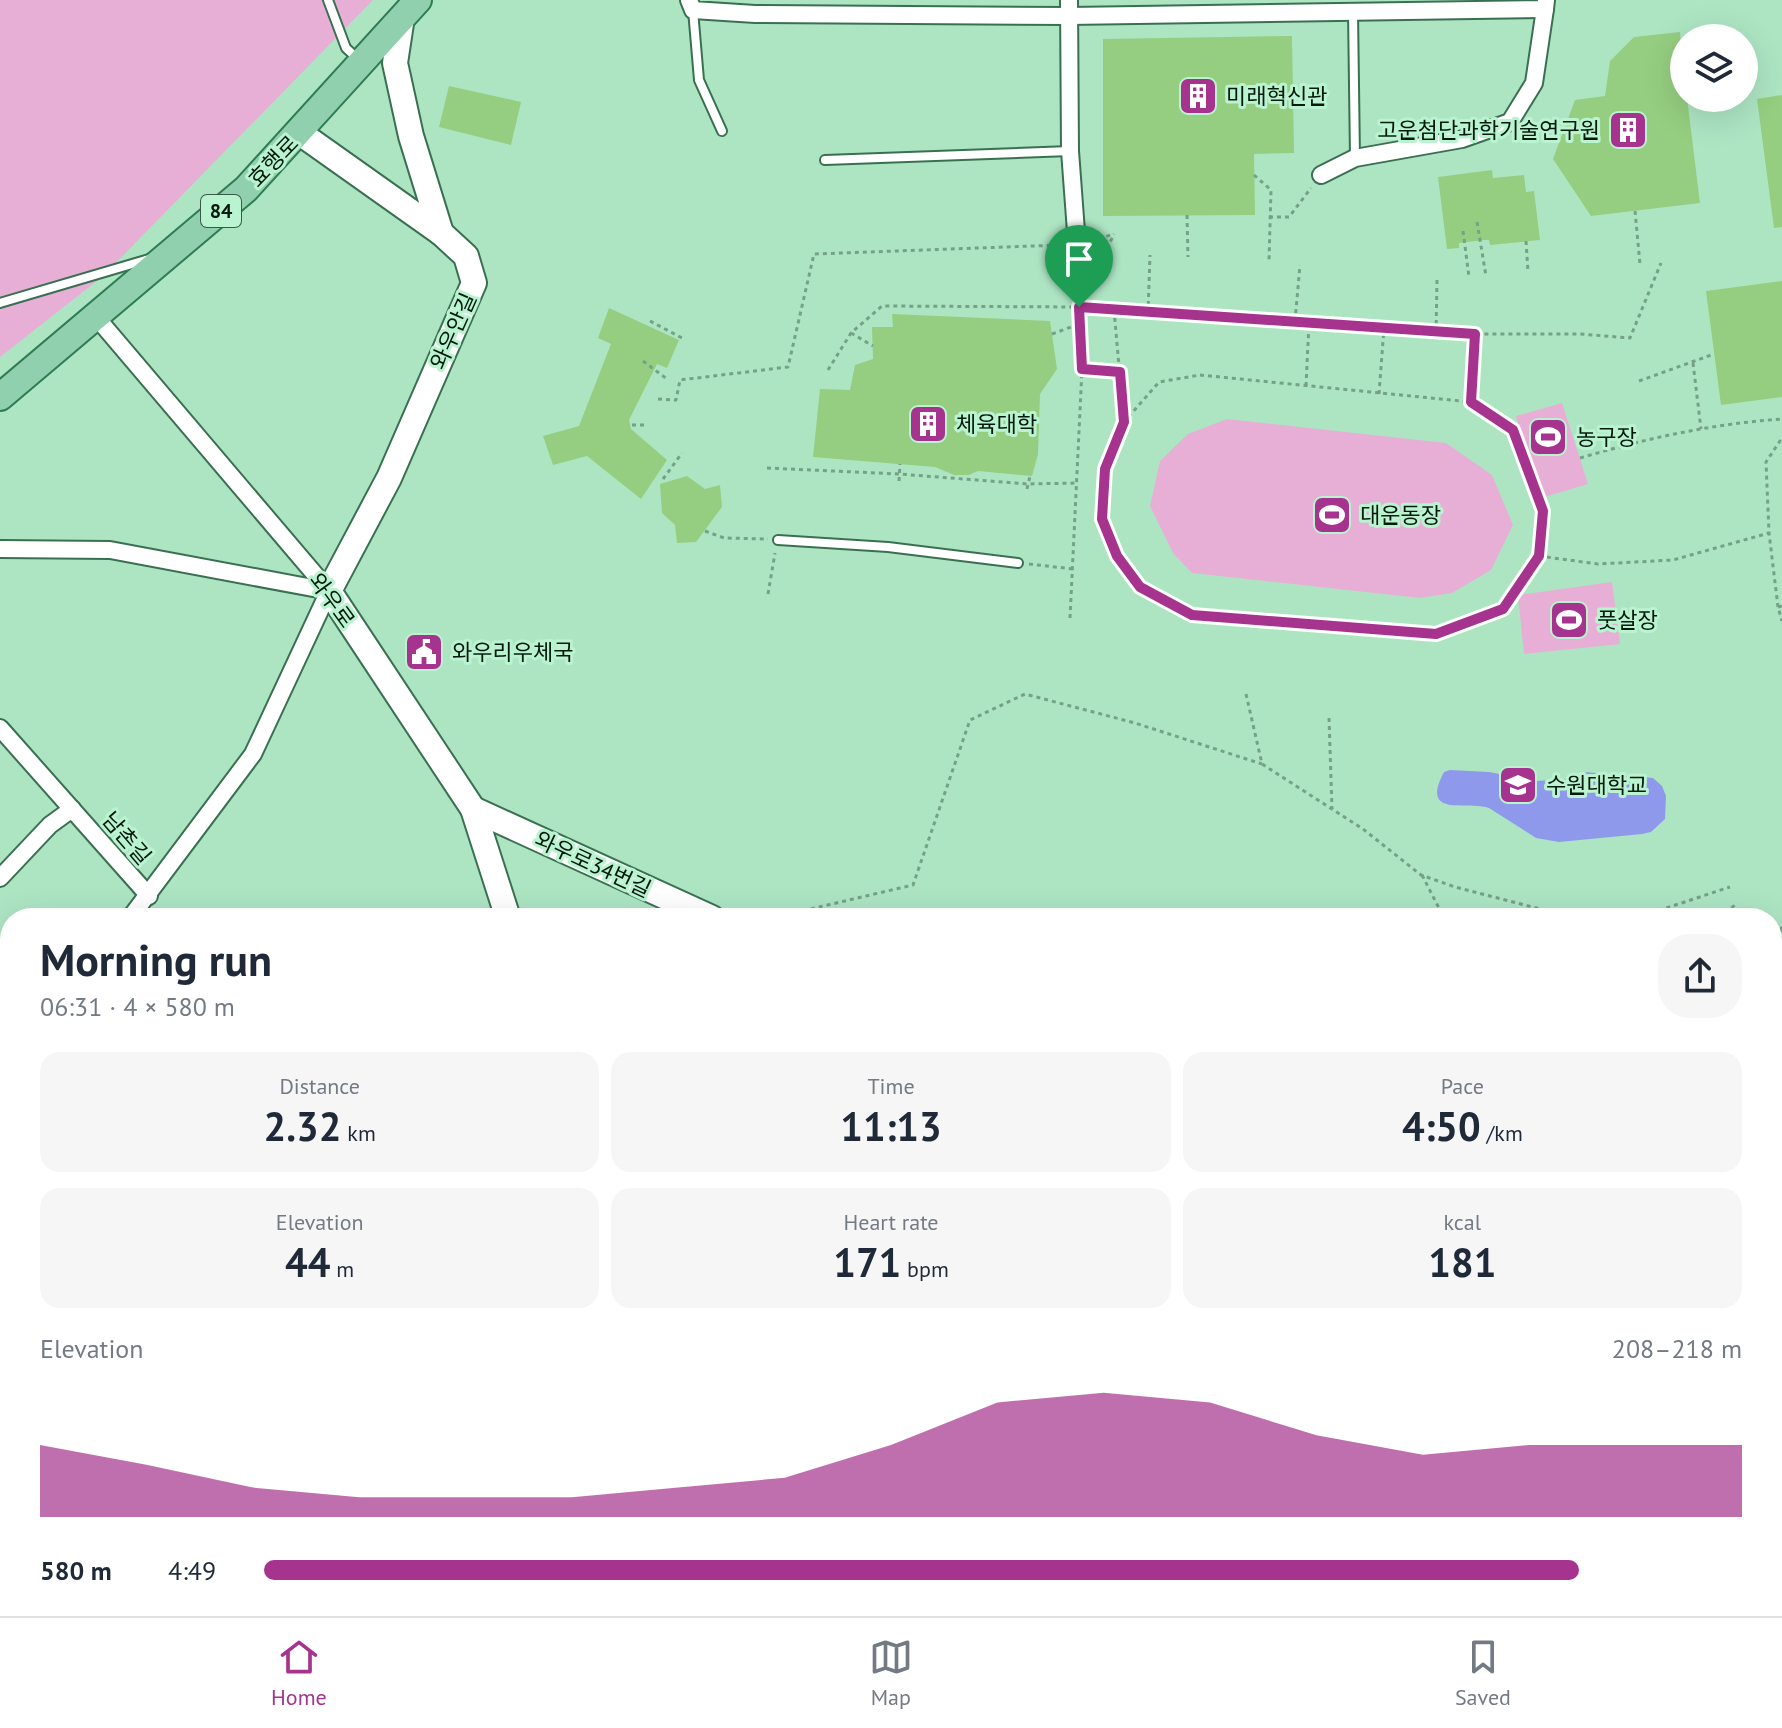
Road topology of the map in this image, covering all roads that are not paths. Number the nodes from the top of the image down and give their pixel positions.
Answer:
1 (328, 0) edge
2 (1546, 4) edge
3 (691, 5) edge
4 (410, 8) edge
5 (1069, 8) edge
6 (1353, 11) junction
7 (362, 62) junction
8 (722, 131) dead end
9 (300, 133) junction
10 (1070, 151) junction
11 (1355, 158) junction
12 (825, 160) dead end
13 (1321, 175) road end
14 (441, 233) junction
15 (1077, 245) road end
16 (173, 252) junction
17 (0, 303) edge
18 (97, 318) junction
19 (0, 397) edge
20 (778, 540) road end
21 (0, 549) edge
22 (1018, 563) road end
23 (329, 591) junction
24 (0, 728) edge
25 (72, 809) junction
26 (473, 809) junction
27 (0, 878) edge
28 (149, 896) junction
29 (139, 908) edge
30 (505, 908) edge
31 (690, 908) edge

1 - 7 lane
2 - 6 street
2 - 11 street
3 - 5 street
3 - 8 lane
4 - 7 main road, 효행로 / 84
4 - 14 street
5 - 6 street
5 - 10 street
6 - 11 lane
7 - 9 main road, 효행로 / 84
9 - 14 street, 와우안길
9 - 16 main road, 효행로 / 84
10 - 12 lane
10 - 15 street
11 - 13 street
14 - 23 street, 와우안길
16 - 17 lane
16 - 18 main road, 효행로 / 84
18 - 19 main road, 효행로 / 84
18 - 23 street, 와우로
20 - 22 lane
21 - 23 street
23 - 26 street, 와우로
23 - 28 street, 와우안길
24 - 25 street
25 - 27 street
25 - 28 street, 남촌길
26 - 30 street, 와우로
26 - 31 street, 와우로34번길
28 - 29 street, 와우안길

